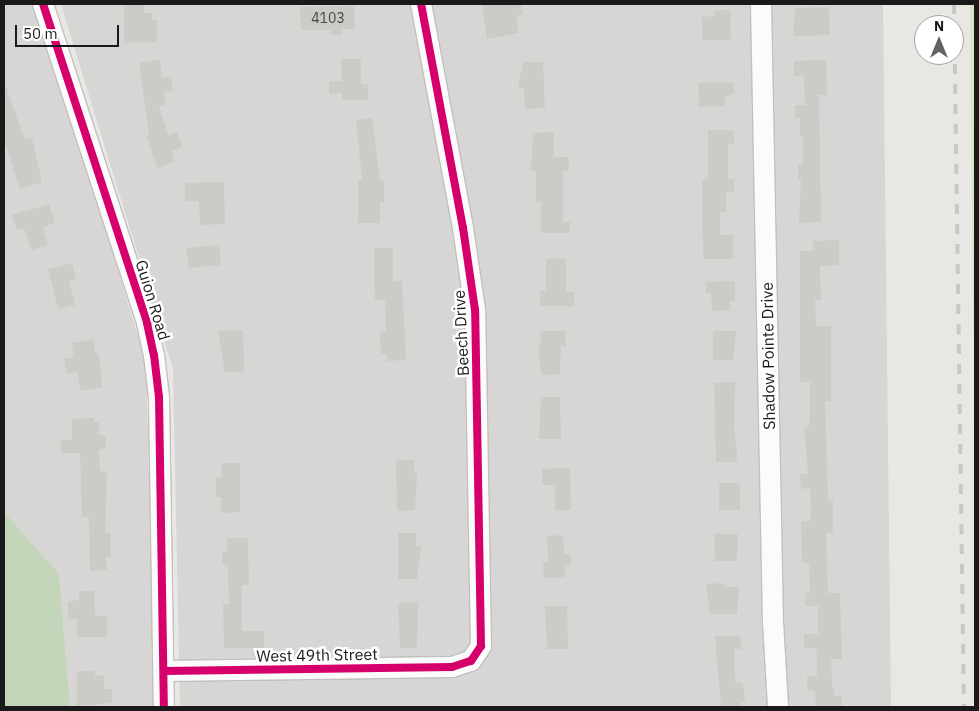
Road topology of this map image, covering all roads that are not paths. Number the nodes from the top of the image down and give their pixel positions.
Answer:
1 (43, 4) edge
2 (420, 4) edge
3 (761, 4) edge
4 (471, 661) joint
5 (164, 671) junction
6 (164, 707) edge
7 (778, 707) edge

1 - 5 street, Guion Road
2 - 4 street, Beech Drive
3 - 7 street, Shadow Pointe Drive
4 - 5 street, West 49th Street
5 - 6 street, Guion Road

